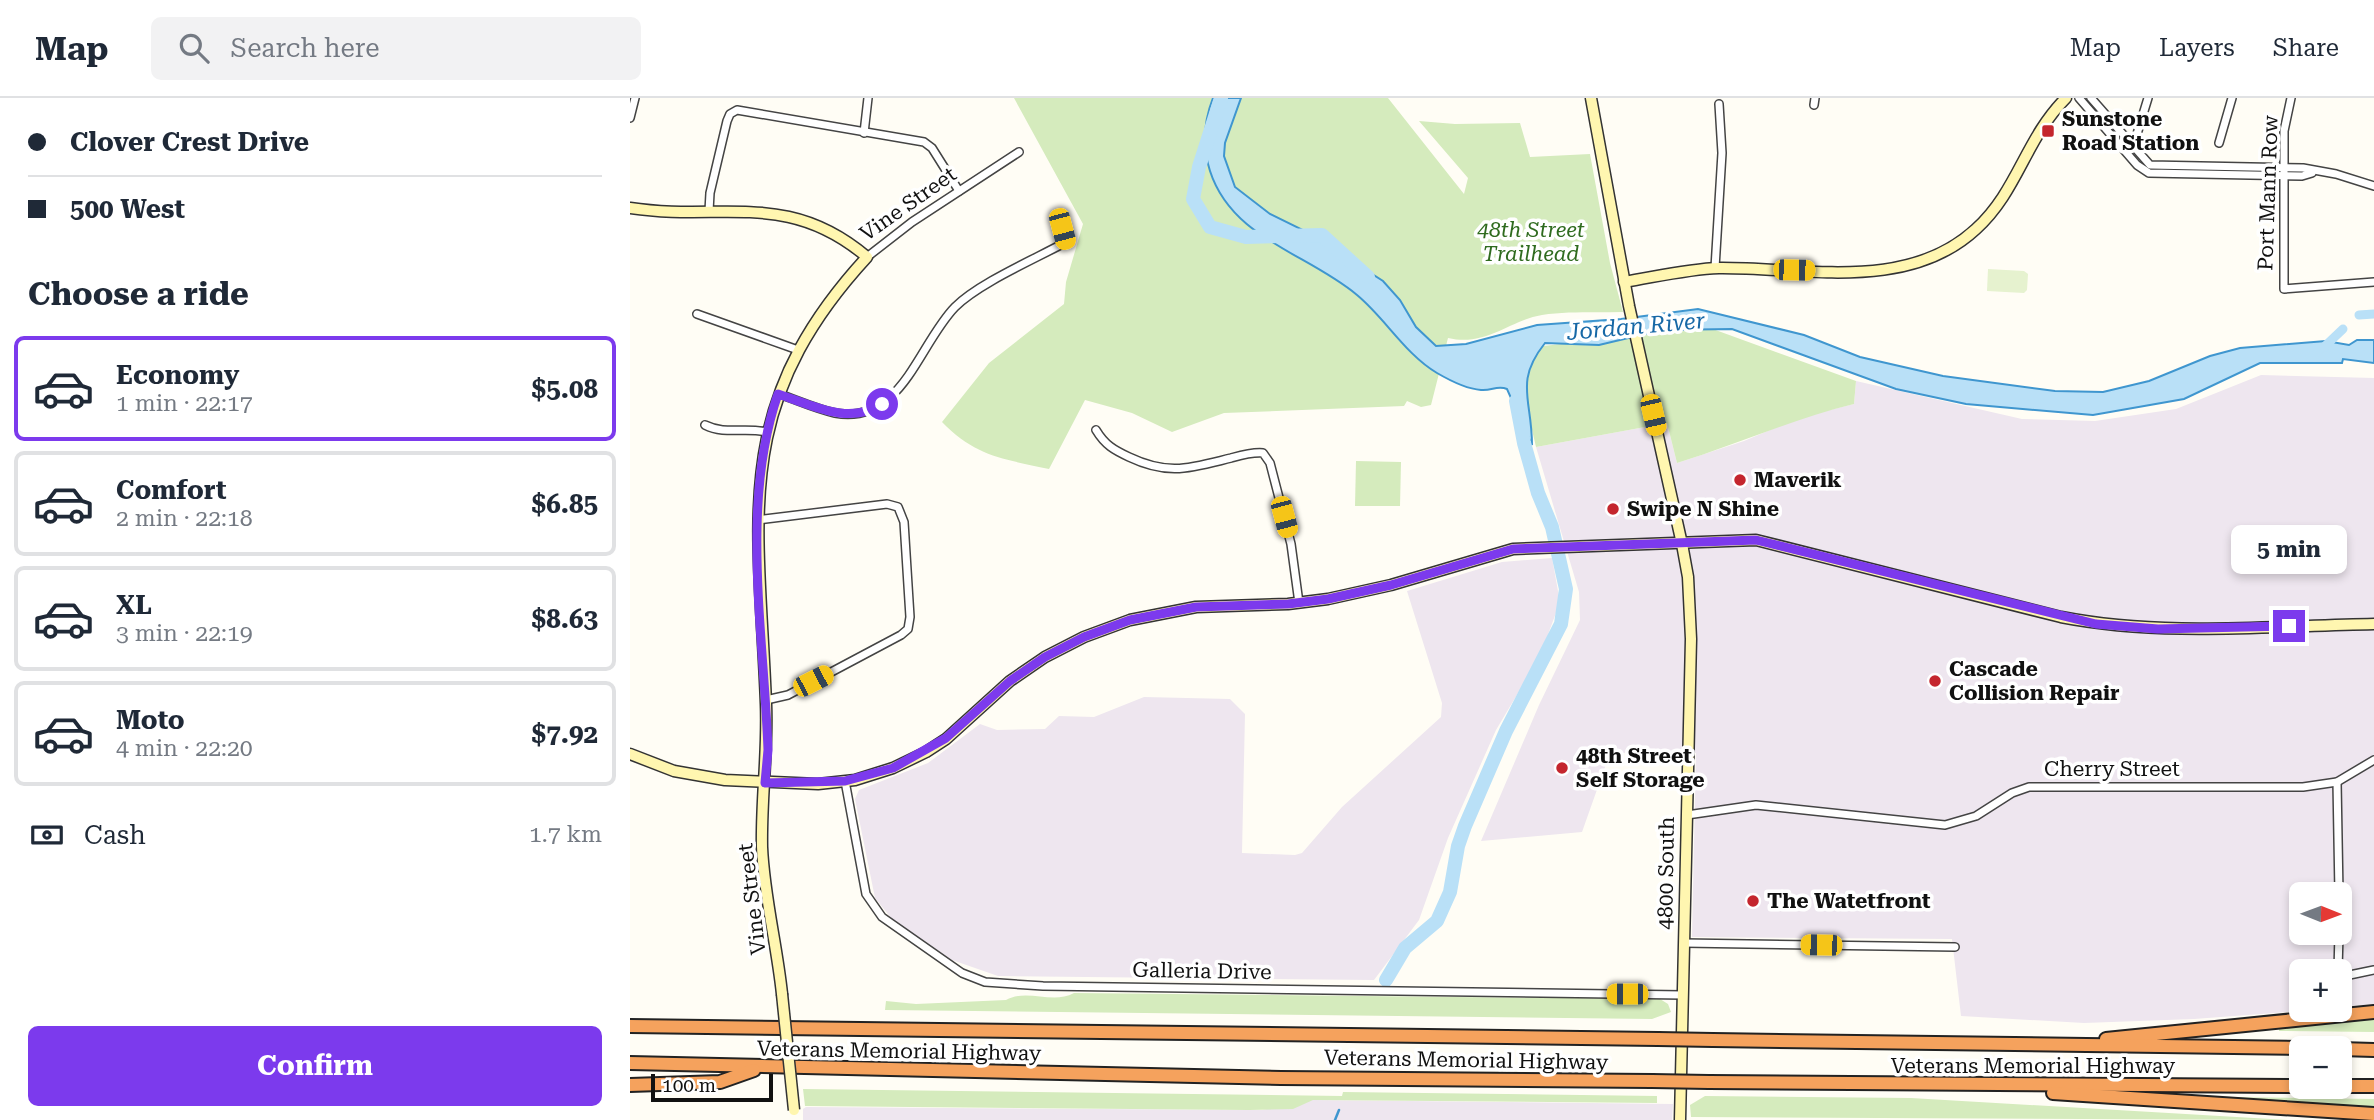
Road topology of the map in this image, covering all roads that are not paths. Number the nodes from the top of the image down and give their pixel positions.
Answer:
1 (635, 98) edge
2 (868, 98) edge
3 (1591, 98) edge
4 (2066, 98) edge
5 (2079, 98) edge
6 (2091, 98) edge
7 (2148, 98) edge
8 (2232, 98) edge
9 (2291, 98) edge
10 (1719, 104) dead end
11 (630, 118) edge
12 (864, 133) junction
13 (2137, 134) dead end
14 (2219, 143) dead end
15 (1019, 152) dead end
16 (2283, 172) junction
17 (2374, 186) edge
18 (959, 191) junction
19 (630, 208) edge
20 (709, 211) junction
21 (1059, 216) dead end
22 (867, 257) junction
23 (1715, 268) junction
24 (1624, 282) junction
25 (2374, 282) edge
26 (697, 314) dead end
27 (797, 350) junction
28 (778, 394) junction
29 (705, 425) dead end
30 (1096, 430) dead end
31 (767, 432) junction
32 (757, 520) junction
33 (1682, 544) junction
34 (1299, 603) junction
35 (2374, 624) edge
36 (766, 700) junction
37 (630, 754) edge
38 (2374, 760) edge
39 (845, 781) junction
40 (2337, 782) junction
41 (765, 783) junction
42 (1687, 815) junction
43 (2339, 882) edge
44 (1684, 943) junction
45 (1955, 947) dead end
46 (2374, 970) edge
47 (2352, 975) edge
48 (1683, 995) junction
49 (2374, 1012) edge
50 (630, 1026) edge
51 (2078, 1044) junction
52 (2289, 1048) edge
53 (2352, 1049) edge
54 (2374, 1050) edge
55 (630, 1063) edge
56 (761, 1068) junction
57 (630, 1085) edge
58 (1934, 1086) junction
59 (2289, 1086) edge
60 (2352, 1086) edge
61 (2374, 1086) edge
62 (2374, 1114) edge
63 (794, 1115) edge
64 (1680, 1120) edge

1 - 11 street
2 - 12 street
3 - 24 street, 4800 South
4 - 23 street
5 - 16 street
6 - 16 street
7 - 13 street
8 - 14 street
9 - 16 street, Port Mann Row
10 - 23 street
12 - 18 street
12 - 20 street
15 - 18 street, Vine Street
16 - 17 street
16 - 25 street, Port Mann Row
18 - 22 street, Vine Street
19 - 20 street
20 - 22 street
21 - 28 street
22 - 27 street, Vine Street
23 - 24 street
24 - 33 street, 4800 South
26 - 27 street
27 - 28 street, Vine Street
28 - 31 street, Vine Street
29 - 31 street
30 - 34 street
31 - 32 street, Vine Street
32 - 36 street, Vine Street
32 - 36 street
33 - 34 street
33 - 35 street
33 - 42 street, 4800 South
34 - 39 street
36 - 41 street, Vine Street
37 - 41 street
38 - 40 street, Cherry Street
39 - 41 street
39 - 48 street, Galleria Drive
40 - 42 street, Cherry Street
40 - 43 street
41 - 63 street, Vine Street, bridge
42 - 44 street, 4800 South
44 - 45 street
44 - 48 street, 4800 South
46 - 47 street
48 - 64 street, 4800 South
49 - 51 highway
50 - 51 highway, Veterans Memorial Highway, bridge
51 - 52 highway, Veterans Memorial Highway
53 - 54 highway
55 - 56 highway, Veterans Memorial Highway
56 - 57 highway
56 - 58 highway, Veterans Memorial Highway, bridge
58 - 59 highway, Veterans Memorial Highway
58 - 62 highway
60 - 61 highway

